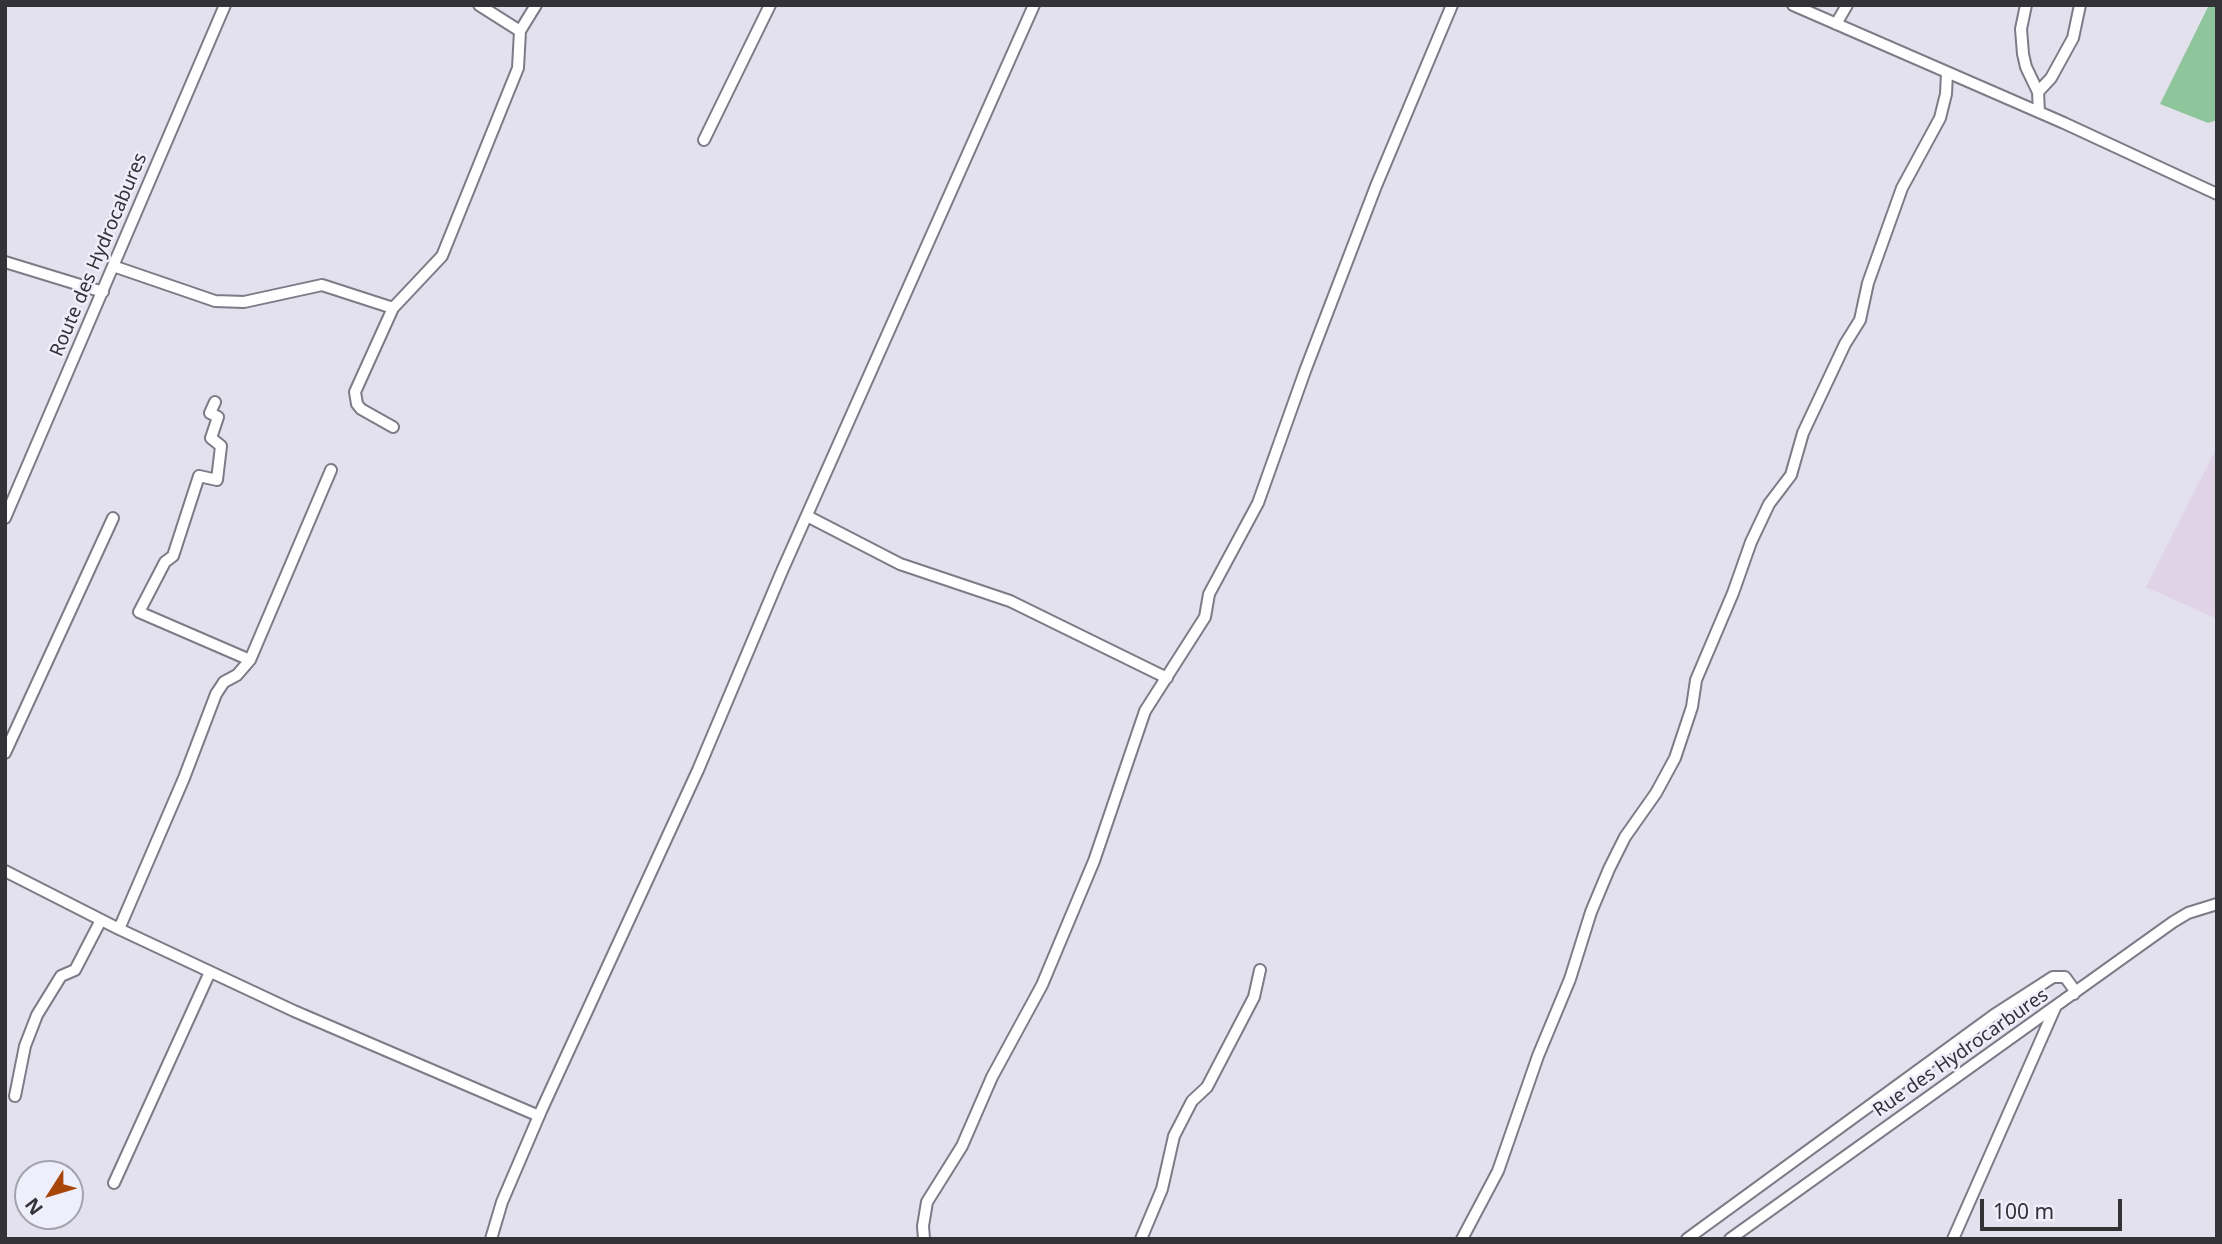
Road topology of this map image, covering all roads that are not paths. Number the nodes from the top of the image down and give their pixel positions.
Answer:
1 (225, 5) edge
2 (478, 5) edge
3 (536, 5) edge
4 (770, 5) edge
5 (1034, 5) edge
6 (1452, 5) edge
7 (1793, 5) edge
8 (1847, 5) edge
9 (2026, 5) edge
10 (2080, 5) edge
11 (1836, 24) junction
12 (520, 31) junction
13 (1947, 73) junction
14 (2038, 92) junction
15 (2039, 112) junction
16 (704, 140) dead end
17 (2217, 194) edge
18 (5, 262) edge
19 (113, 267) junction
20 (103, 292) junction
21 (393, 308) junction
22 (215, 402) dead end
23 (393, 427) dead end
24 (331, 470) dead end
25 (807, 516) junction
26 (5, 518) edge
27 (113, 518) dead end
28 (250, 660) junction
29 (1167, 678) junction
30 (5, 752) edge
31 (5, 871) edge
32 (2217, 904) edge
33 (101, 920) junction
34 (119, 929) junction
35 (1261, 970) dead end
36 (210, 972) junction
37 (2074, 994) junction
38 (2055, 1008) junction
39 (15, 1096) dead end
40 (538, 1116) junction
41 (114, 1184) dead end
42 (491, 1239) edge
43 (923, 1239) edge
44 (1142, 1239) edge
45 (1462, 1239) edge
46 (1687, 1239) edge
47 (1730, 1239) edge
48 (1953, 1239) edge

1 - 19 street, Route des Hydrocabures
2 - 12 street
3 - 12 street
4 - 16 street
5 - 25 street
6 - 29 street
7 - 11 street
8 - 11 street
9 - 14 street
10 - 14 street
11 - 13 street
12 - 21 street
13 - 15 street
13 - 45 street
14 - 15 street
15 - 17 street
18 - 20 street
19 - 20 street, Route des Hydrocabures
19 - 21 street
20 - 26 street, Route des Hydrocabures
21 - 23 street
22 - 28 street
24 - 28 street
25 - 29 street
25 - 40 street
27 - 30 street
28 - 34 street
29 - 43 street
31 - 33 street
32 - 37 street, Rue des Hydrocarbures
33 - 34 street
33 - 39 street
34 - 36 street
35 - 44 street
36 - 40 street
36 - 41 street
37 - 38 street, Rue des Hydrocarbures
37 - 46 street
38 - 47 street, Rue des Hydrocarbures
38 - 48 street
40 - 42 street

